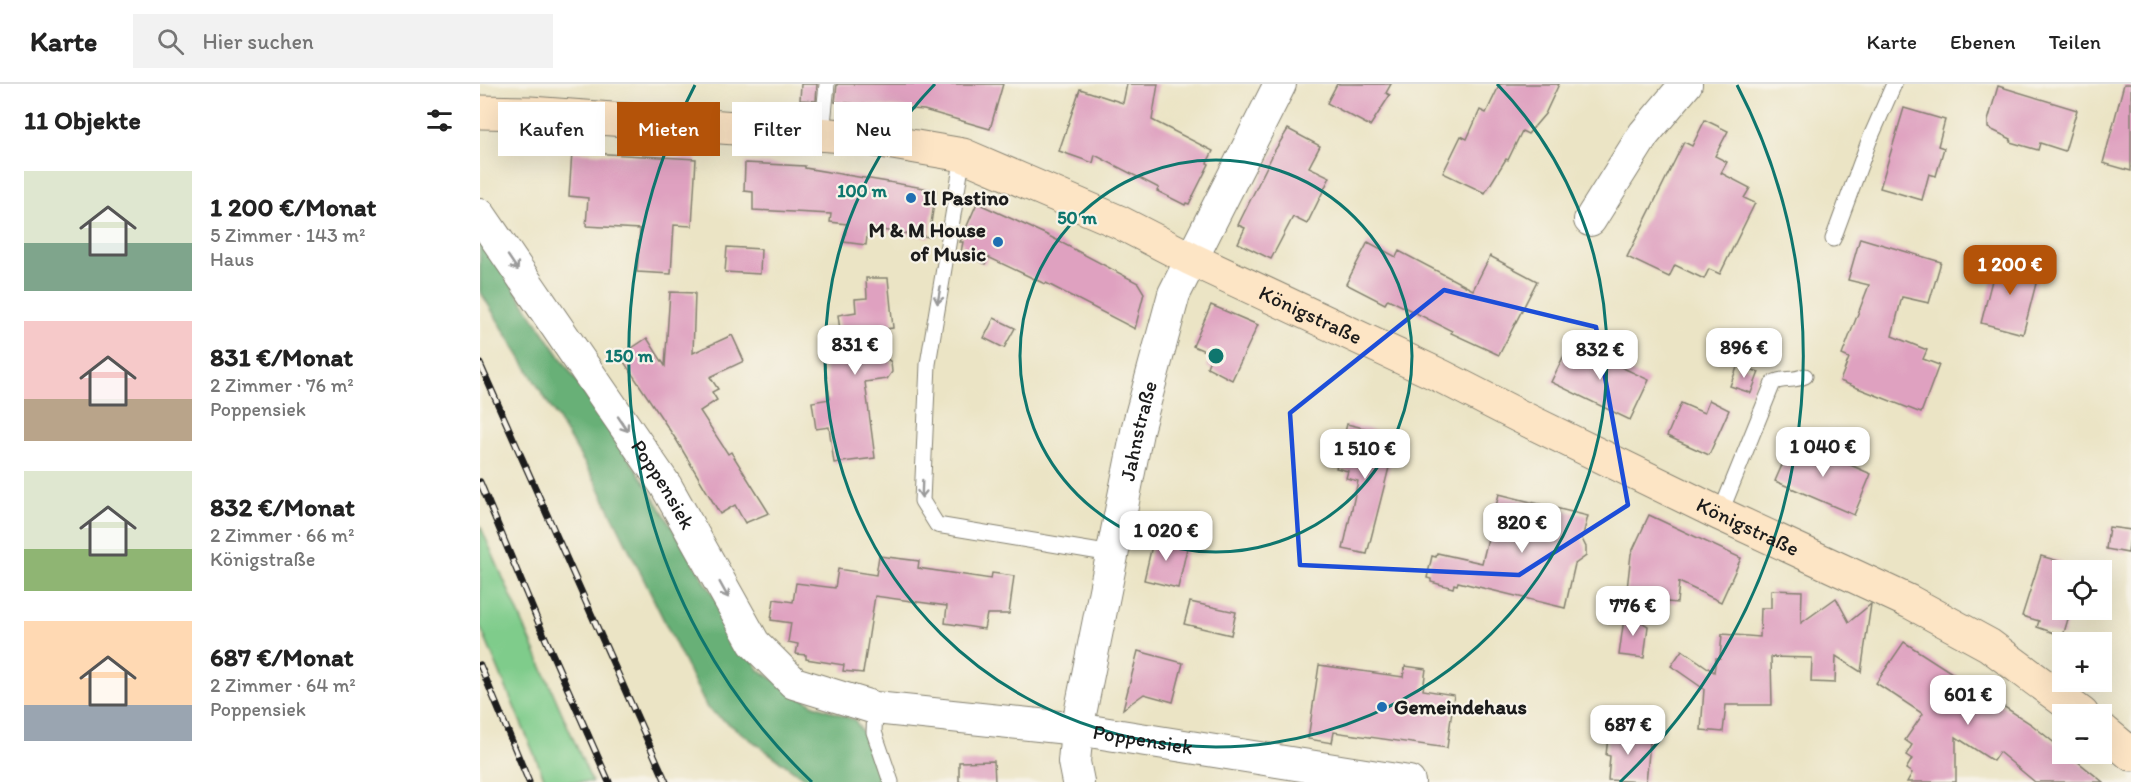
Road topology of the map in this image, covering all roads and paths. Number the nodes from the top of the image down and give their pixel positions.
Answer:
1 (827, 84) edge
2 (1280, 84) edge
3 (1686, 84) edge
4 (1894, 84) edge
5 (480, 112) edge
6 (732, 127) edge
7 (822, 134) joint
8 (963, 155) junction
9 (480, 215) edge
10 (1590, 220) dead end
11 (1833, 239) dead end
12 (1191, 259) junction
13 (1805, 376) dead end
14 (1720, 514) junction
15 (1112, 554) junction
16 (2069, 704) edge
17 (875, 708) junction
18 (1077, 729) junction
19 (2112, 738) edge
20 (2131, 754) edge
21 (891, 782) edge
22 (1078, 782) edge
23 (1409, 782) edge

1 - 7 lane
2 - 12 street, Jahnstraße
3 - 10 street
4 - 11 lane
5 - 6 main road, Königstraße
7 - 8 main road, Königstraße
8 - 12 main road, Königstraße
8 -> 15 lane
9 -> 17 street, Poppensiek
12 - 14 main road, Königstraße
12 - 15 street, Jahnstraße
13 - 14 lane
14 - 16 main road, Königstraße
15 - 18 street, Jahnstraße
17 - 18 street, Poppensiek
17 - 21 lane
18 - 22 street, Jahnstraße
18 - 23 street, Poppensiek
19 - 20 main road

